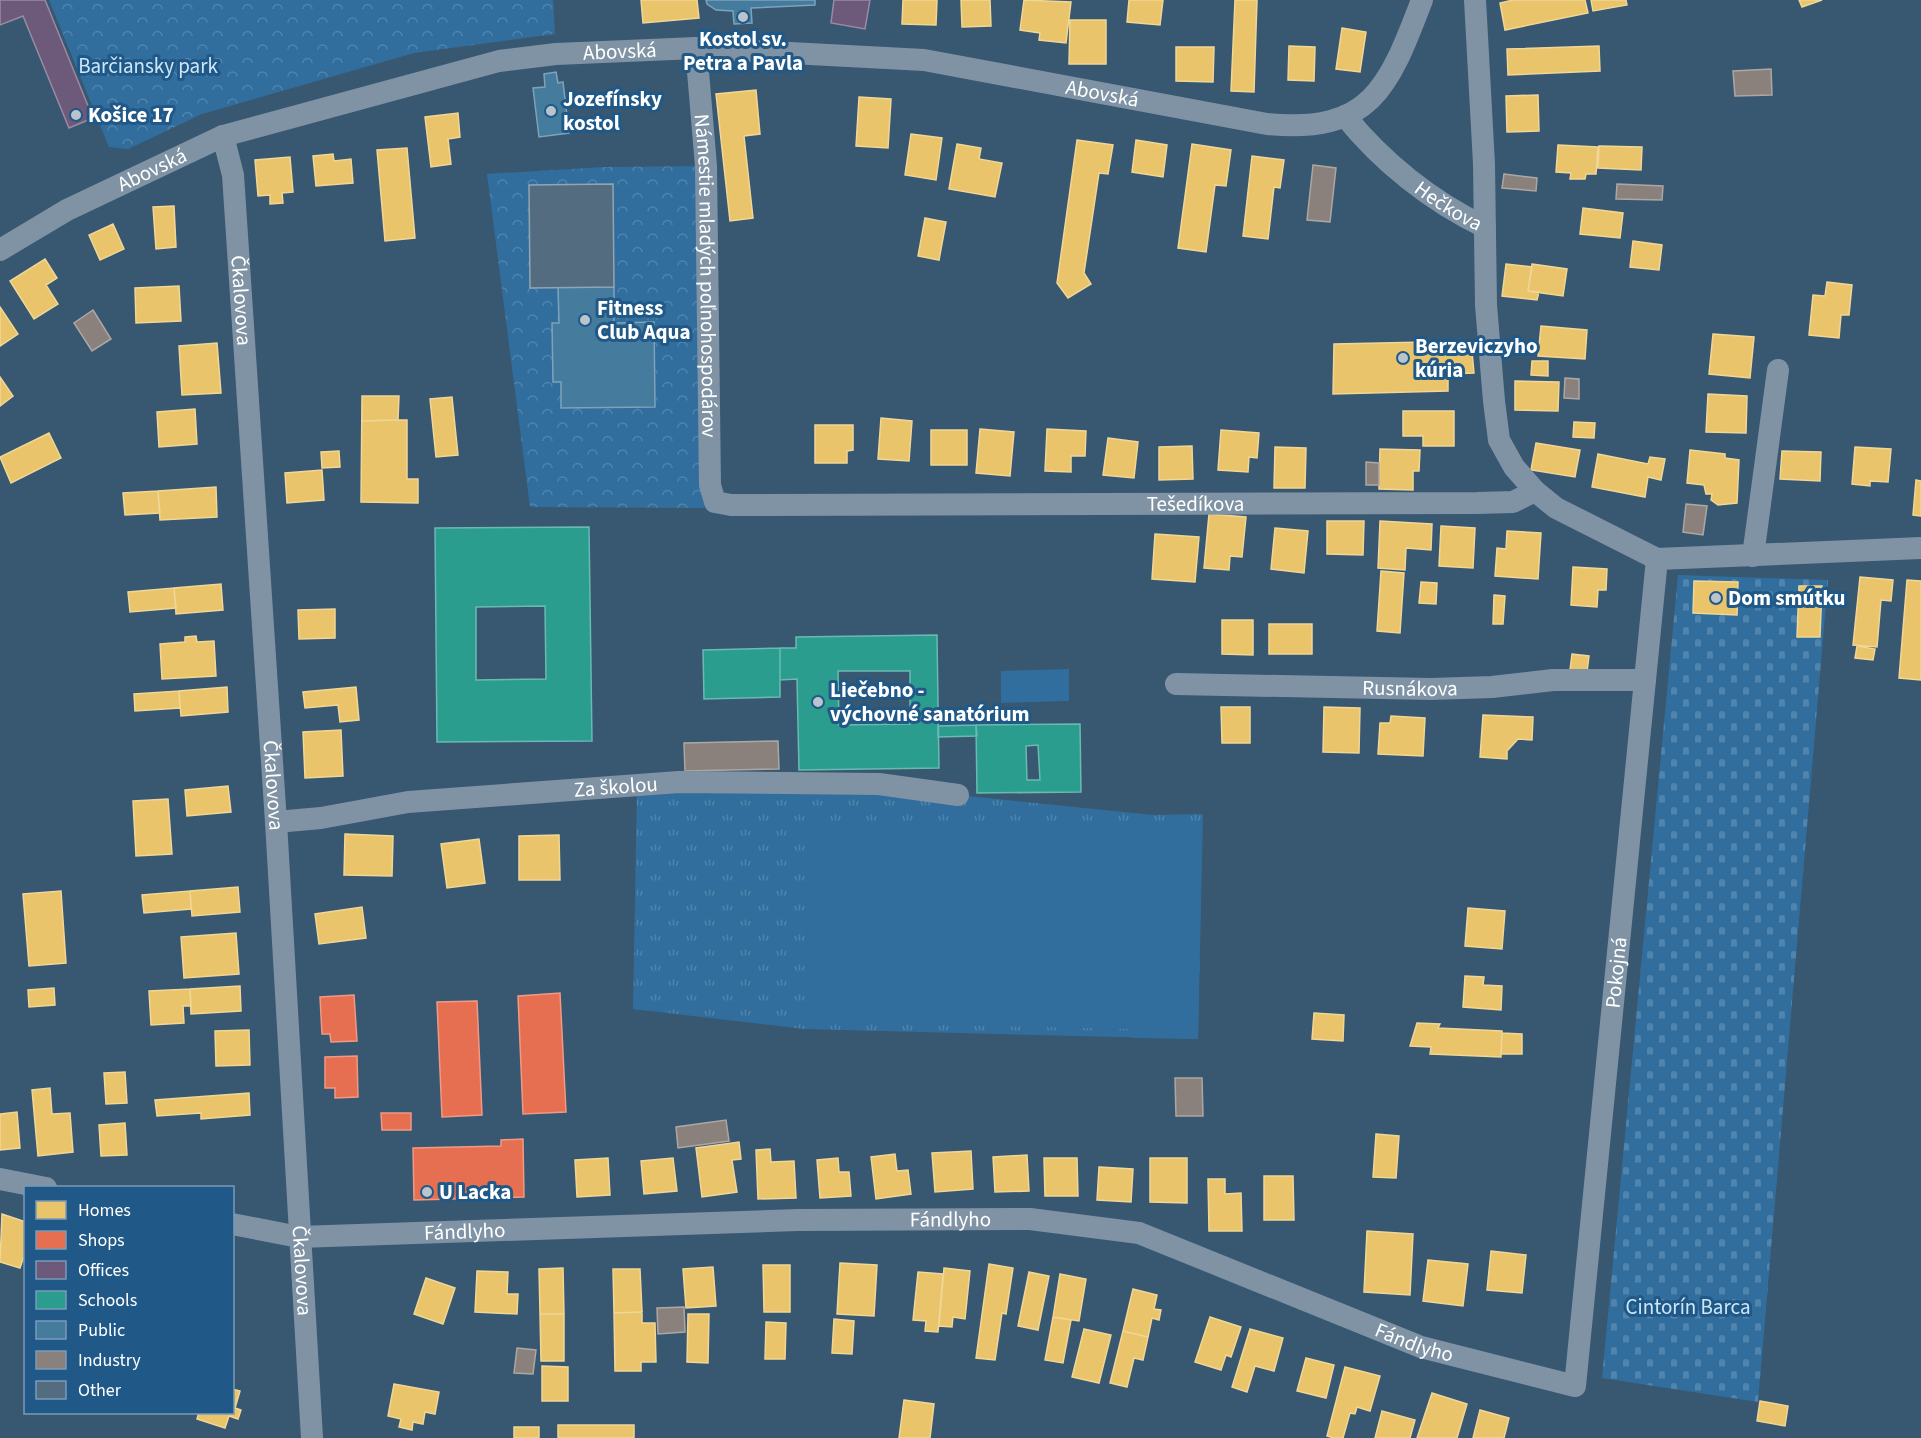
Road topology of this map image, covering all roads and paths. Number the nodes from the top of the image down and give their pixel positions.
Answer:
1 (1422, 0) edge
2 (1475, 0) edge
3 (696, 48) junction
4 (1345, 116) junction
5 (223, 136) junction
6 (1485, 227) junction
7 (0, 250) edge
8 (1778, 370) dead end
9 (1535, 491) junction
10 (715, 502) joint
11 (1921, 548) edge
12 (1753, 555) junction
13 (1657, 559) junction
14 (1645, 680) junction
15 (1176, 684) dead end
16 (958, 795) dead end
17 (276, 822) junction
18 (0, 1179) edge
19 (36, 1186) edge
20 (234, 1224) edge
21 (299, 1237) junction
22 (1575, 1386) joint
23 (312, 1438) edge

1 - 4 street
2 - 6 street
3 - 4 street, Abovská
3 - 5 street, Abovská
3 - 10 street, Námestie mladých poľnohospodárov
4 - 6 street, Hečkova
5 - 7 street, Abovská
5 - 17 street, Čkalovova
6 - 9 street, Hečkova
8 - 12 street
9 - 10 street, Tešedíkova
9 - 13 street
11 - 12 street
12 - 13 street
13 - 14 street, Pokojná
14 - 15 street, Rusnákova
14 - 22 street, Pokojná
16 - 17 street, Za školou
17 - 21 street, Čkalovova
18 - 19 street
20 - 21 street, Fándlyho
21 - 22 street, Fándlyho
21 - 23 street, Čkalovova

